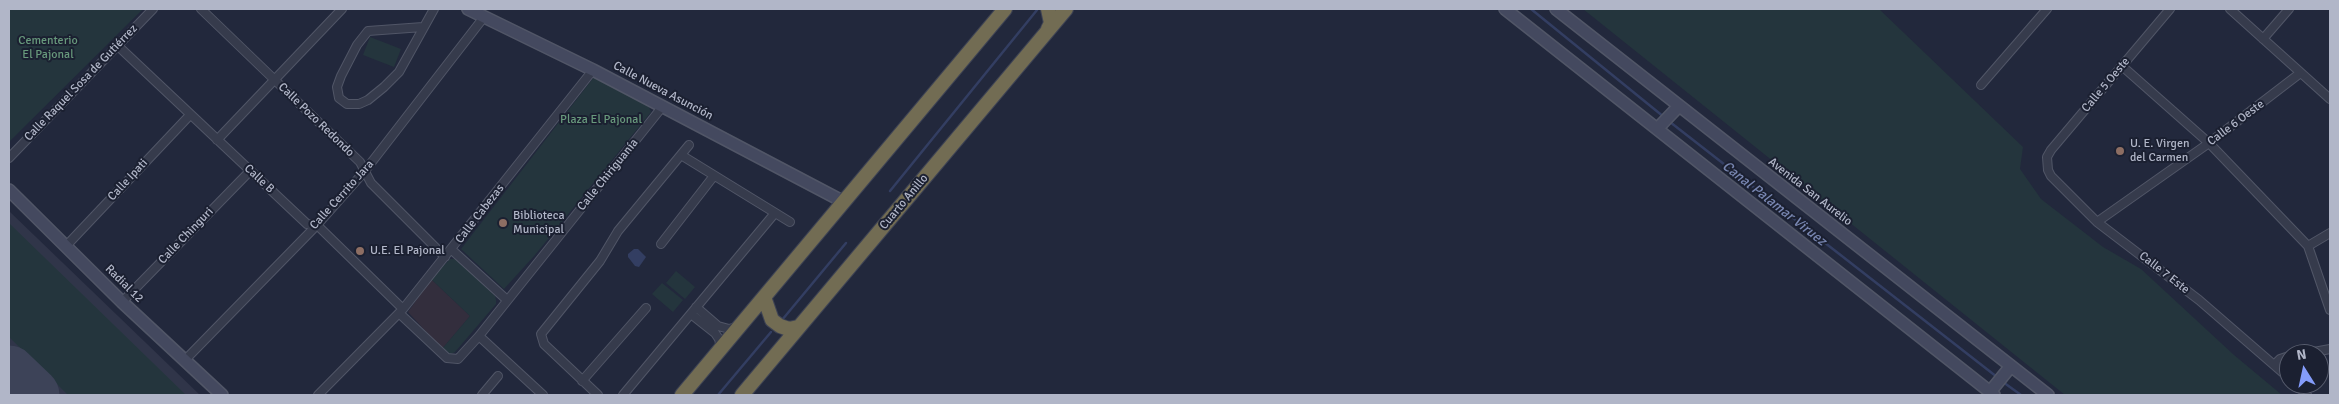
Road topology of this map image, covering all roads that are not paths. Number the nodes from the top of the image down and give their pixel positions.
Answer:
1 (154, 9) edge
2 (201, 9) edge
3 (342, 9) edge
4 (434, 9) edge
5 (468, 9) edge
6 (1005, 9) edge
7 (1048, 9) edge
8 (1066, 9) edge
9 (1505, 9) edge
10 (1556, 9) edge
11 (2047, 9) edge
12 (2170, 9) edge
13 (2230, 9) edge
14 (2289, 9) edge
15 (484, 17) junction
16 (422, 27) junction
17 (1048, 30) junction
18 (2262, 39) junction
19 (117, 45) junction
20 (2122, 66) junction
21 (593, 70) junction
22 (2299, 74) junction
23 (274, 79) junction
24 (1981, 85) dead end
25 (2330, 99) edge
26 (663, 106) junction
27 (1675, 109) junction
28 (190, 115) junction
29 (1659, 127) junction
30 (217, 140) junction
31 (2209, 143) junction
32 (689, 145) dead end
33 (681, 155) junction
34 (9, 158) edge
35 (2047, 164) joint
36 (250, 171) junction
37 (364, 172) junction
38 (713, 177) junction
39 (9, 190) edge
40 (844, 202) junction
41 (775, 213) junction
42 (790, 222) dead end
43 (2097, 222) junction
44 (317, 225) junction
45 (2330, 234) edge
46 (661, 244) dead end
47 (67, 245) junction
48 (2308, 246) junction
49 (452, 250) junction
50 (445, 257) junction
51 (764, 297) junction
52 (507, 300) junction
53 (122, 302) junction
54 (646, 308) dead end
55 (694, 310) junction
56 (2330, 310) edge
57 (401, 311) junction
58 (739, 327) junction
59 (798, 327) junction
60 (479, 336) junction
61 (718, 352) junction
62 (458, 359) joint
63 (185, 360) junction
64 (2279, 360) edge
65 (2275, 364) junction
66 (2279, 368) edge
67 (2008, 369) junction
68 (498, 376) dead end
69 (582, 381) junction
70 (1993, 391) edge
71 (487, 394) edge
72 (222, 395) edge
73 (318, 395) edge
74 (543, 395) edge
75 (598, 395) edge
76 (623, 395) edge
77 (682, 395) edge
78 (742, 395) edge
79 (2048, 395) edge

1 - 19 street, Calle Raquel Sosa de Gutiérrez
2 - 23 street, Calle Pozo Redondo
3 - 23 street
4 - 16 street
5 - 15 main road, Calle Nueva Asunción
6 - 40 highway
7 - 17 highway
8 - 17 highway, Cuarto Anillo
9 - 29 main road
10 - 27 main road, Avenida San Aurelio
11 - 24 street
12 - 20 street, Calle 5 Oeste
13 - 18 street
14 - 18 street
15 - 21 main road, Calle Nueva Asunción
15 - 37 street, Calle Cerrito Jara
16 - 16 street
17 - 59 highway, Cuarto Anillo
18 - 22 street
19 - 28 street, Calle B
19 - 34 street, Calle Raquel Sosa de Gutiérrez
20 - 31 street
20 - 35 street, Calle 5 Oeste
21 - 26 main road, Calle Nueva Asunción
21 - 49 street, Calle Cabezas
22 - 25 street
22 - 31 street, Calle 6 Oeste
23 - 30 street
23 - 37 street, Calle Pozo Redondo
26 - 40 main road, Calle Nueva Asunción
26 - 52 street, Calle Chiriguanía
27 - 29 main road
27 - 67 main road, Avenida San Aurelio
28 - 30 street, Calle B
28 - 47 street, Calle Ipati
29 - 70 main road
30 - 36 street, Calle B
31 - 43 street, Calle 6 Oeste
31 - 48 street
32 - 33 street
33 - 38 street
33 - 69 street
35 - 43 street, Calle 7 Este
36 - 44 street, Calle B
36 - 53 street, Calle Chinguri
37 - 44 street, Calle Cerrito Jara
37 - 50 street, Calle Pozo Redondo
38 - 41 street
38 - 46 street
39 - 47 main road, Radial 12
40 - 51 highway
41 - 42 street
41 - 55 street
43 - 65 street, Calle 7 Este
44 - 57 street, Calle B
44 - 63 street, Calle Cerrito Jara
45 - 48 street
47 - 53 main road, Radial 12
48 - 56 street
49 - 50 street, Calle Cabezas
49 - 52 street
50 - 57 street, Calle Cabezas
51 - 58 highway
51 - 59 highway
52 - 60 street, Calle Chiriguanía
53 - 63 main road, Radial 12
54 - 69 street
55 - 58 street
55 - 61 street
55 - 76 street
57 - 62 street, Calle B
57 - 73 street, Calle Cabezas
58 - 61 highway
59 - 78 highway, Cuarto Anillo
60 - 62 street, Calle Chiriguanía
60 - 74 street
61 - 77 highway
63 - 72 main road, Radial 12
64 - 65 street
65 - 66 street, Calle 7 Este
67 - 70 main road
67 - 79 main road, Avenida San Aurelio
68 - 71 street
69 - 75 street

